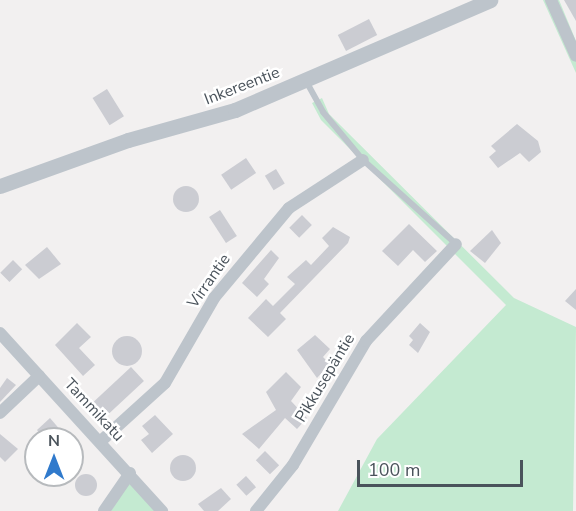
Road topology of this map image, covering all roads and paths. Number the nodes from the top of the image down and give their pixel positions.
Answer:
1 (490, 0) edge
2 (550, 0) edge
3 (576, 56) edge
4 (306, 80) junction
5 (363, 160) junction
6 (0, 186) edge
7 (456, 244) joint
8 (0, 333) edge
9 (39, 376) junction
10 (0, 413) edge
11 (101, 441) junction
12 (130, 473) junction
13 (104, 511) edge
14 (162, 511) edge
15 (256, 511) edge

1 - 4 street, Inkereentie
2 - 3 street
4 - 5 lane
4 - 6 street, Inkereentie
5 - 7 lane
5 - 11 street, Virrantie
7 - 15 street, Pikkusepäntie
8 - 9 street, Tammikatu
9 - 10 street
9 - 11 street, Tammikatu
11 - 12 street, Tammikatu
12 - 13 street
12 - 14 street, Tammikatu

